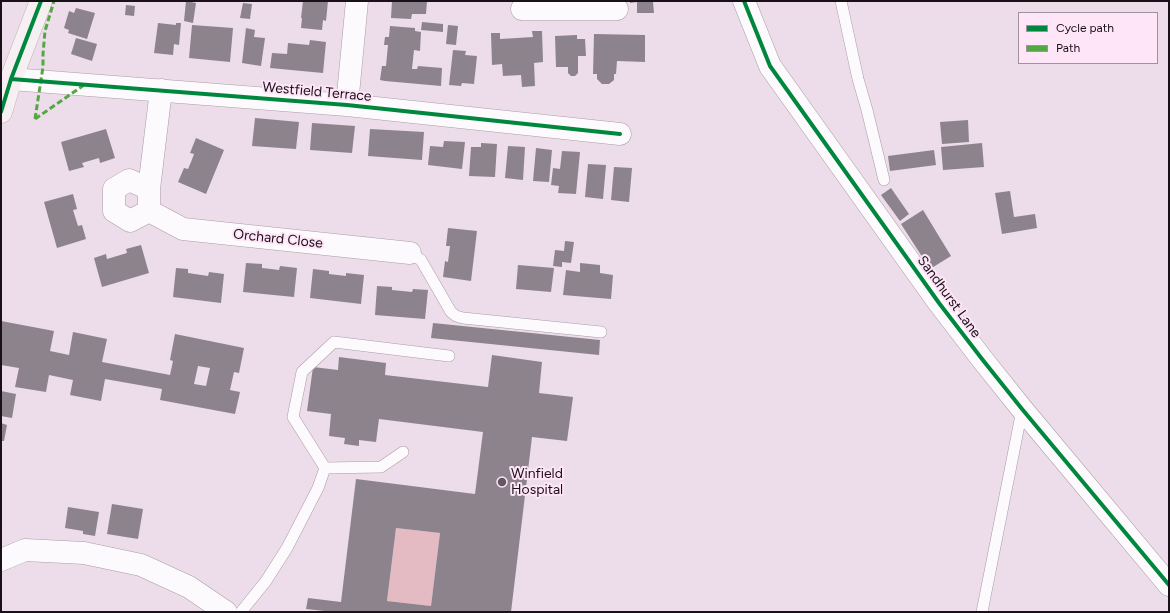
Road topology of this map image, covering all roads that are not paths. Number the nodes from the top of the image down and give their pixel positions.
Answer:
1 (41, 1) edge
2 (357, 1) edge
3 (744, 1) edge
4 (841, 1) edge
5 (575, 5) edge
6 (522, 9) dead end
7 (616, 9) dead end
8 (11, 79) junction
9 (161, 90) junction
10 (347, 105) junction
11 (1, 112) edge
12 (620, 134) dead end
13 (884, 180) dead end
14 (149, 189) junction
15 (149, 211) junction
16 (410, 253) joint
17 (601, 332) dead end
18 (449, 356) dead end
19 (1022, 409) junction
20 (403, 452) dead end
21 (325, 468) junction
22 (1, 560) edge
23 (1169, 585) edge
24 (226, 612) edge
25 (241, 612) edge
26 (982, 612) edge

1 - 8 main road
2 - 10 street
3 - 19 street, Sandhurst Lane
4 - 13 lane
5 - 6 street
5 - 7 street
8 - 9 street, Westfield Terrace
8 - 11 main road
9 - 10 street, Westfield Terrace
9 - 14 street
10 - 12 street, Westfield Terrace
14 - 15 street
14 - 15 street
15 - 16 street, Orchard Close
16 - 17 lane
18 - 21 lane
19 - 23 street, Sandhurst Lane
19 - 26 lane
20 - 21 lane
21 - 25 lane
22 - 24 street

